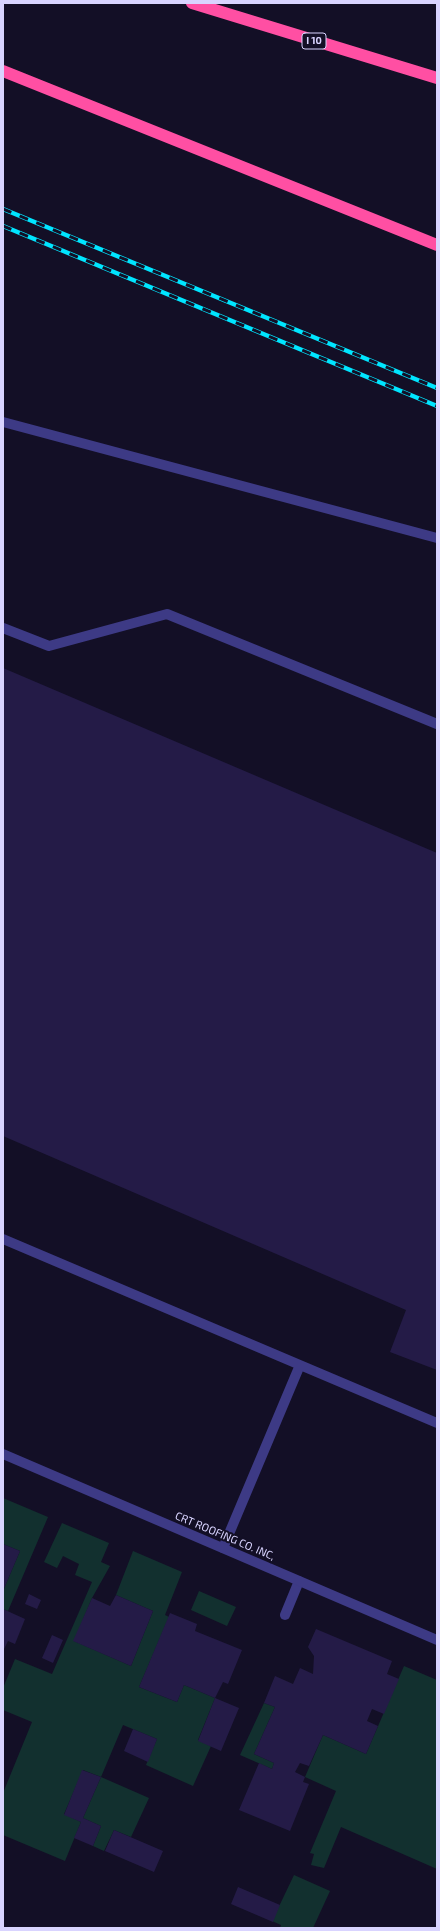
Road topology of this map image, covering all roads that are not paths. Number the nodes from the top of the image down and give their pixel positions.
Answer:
1 (192, 3) edge
2 (3, 71) edge
3 (437, 78) edge
4 (437, 245) edge
5 (3, 422) edge
6 (437, 538) edge
7 (3, 628) edge
8 (437, 724) edge
9 (3, 1239) edge
10 (300, 1365) junction
11 (437, 1423) edge
12 (3, 1454) edge
13 (223, 1548) junction
14 (299, 1581) junction
15 (285, 1615) dead end
16 (437, 1640) edge

1 - 3 highway, I 10
2 - 4 highway
5 - 6 street
7 - 8 street
9 - 10 street
10 - 11 street
10 - 13 street
12 - 13 street, CRT ROOFING CO. INC,
13 - 14 street, CRT ROOFING CO. INC,
14 - 15 street
14 - 16 street, CRT ROOFING CO. INC,

